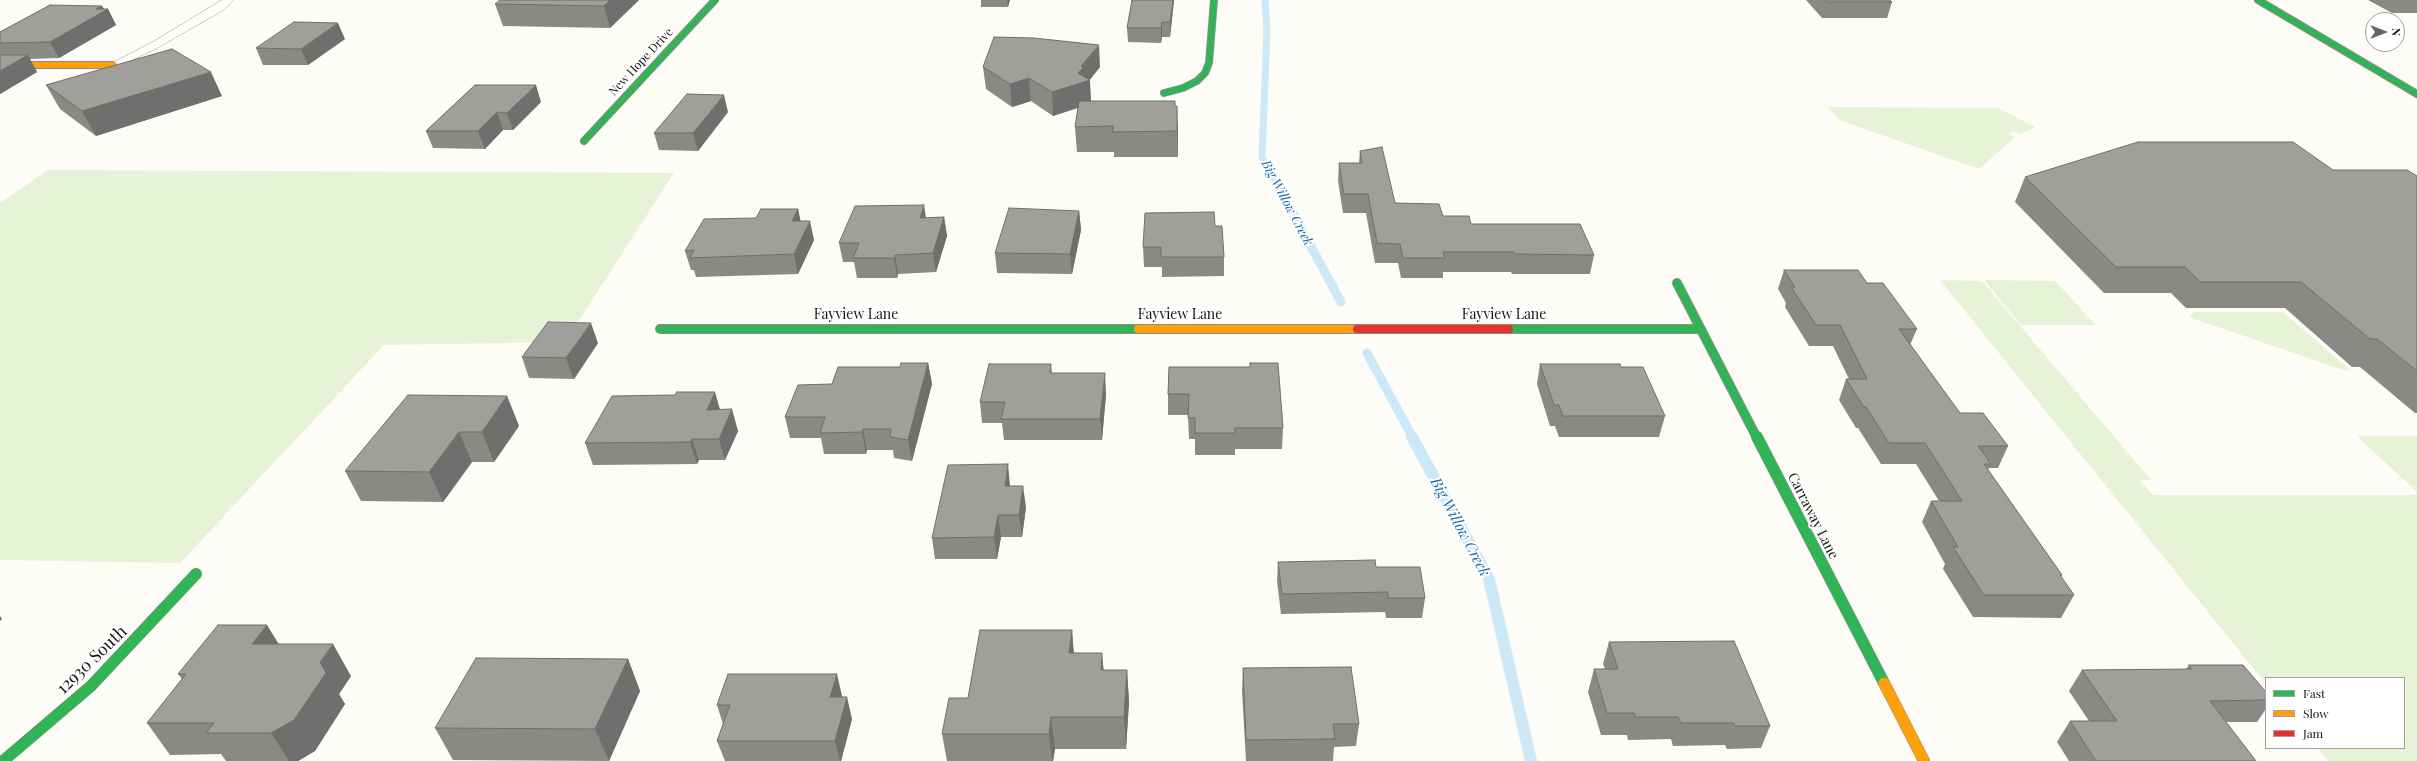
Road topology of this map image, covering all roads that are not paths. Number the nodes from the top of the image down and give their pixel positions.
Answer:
1 (228, 0) edge
2 (715, 0) edge
3 (1214, 0) edge
4 (2258, 0) edge
5 (0, 65) edge
6 (114, 65) joint
7 (1164, 93) dead end
8 (2417, 94) edge
9 (584, 141) dead end
10 (1677, 283) dead end
11 (660, 329) dead end
12 (1700, 329) junction
13 (196, 574) dead end
14 (3, 761) edge
15 (1924, 761) edge

1 - 6 lane
2 - 9 street, New Hope Drive
3 - 7 street
4 - 8 street
5 - 6 street
10 - 12 street, Carraway Lane
11 - 12 street, Fayview Lane
12 - 15 street, Carraway Lane
13 - 14 street, 12930 South

